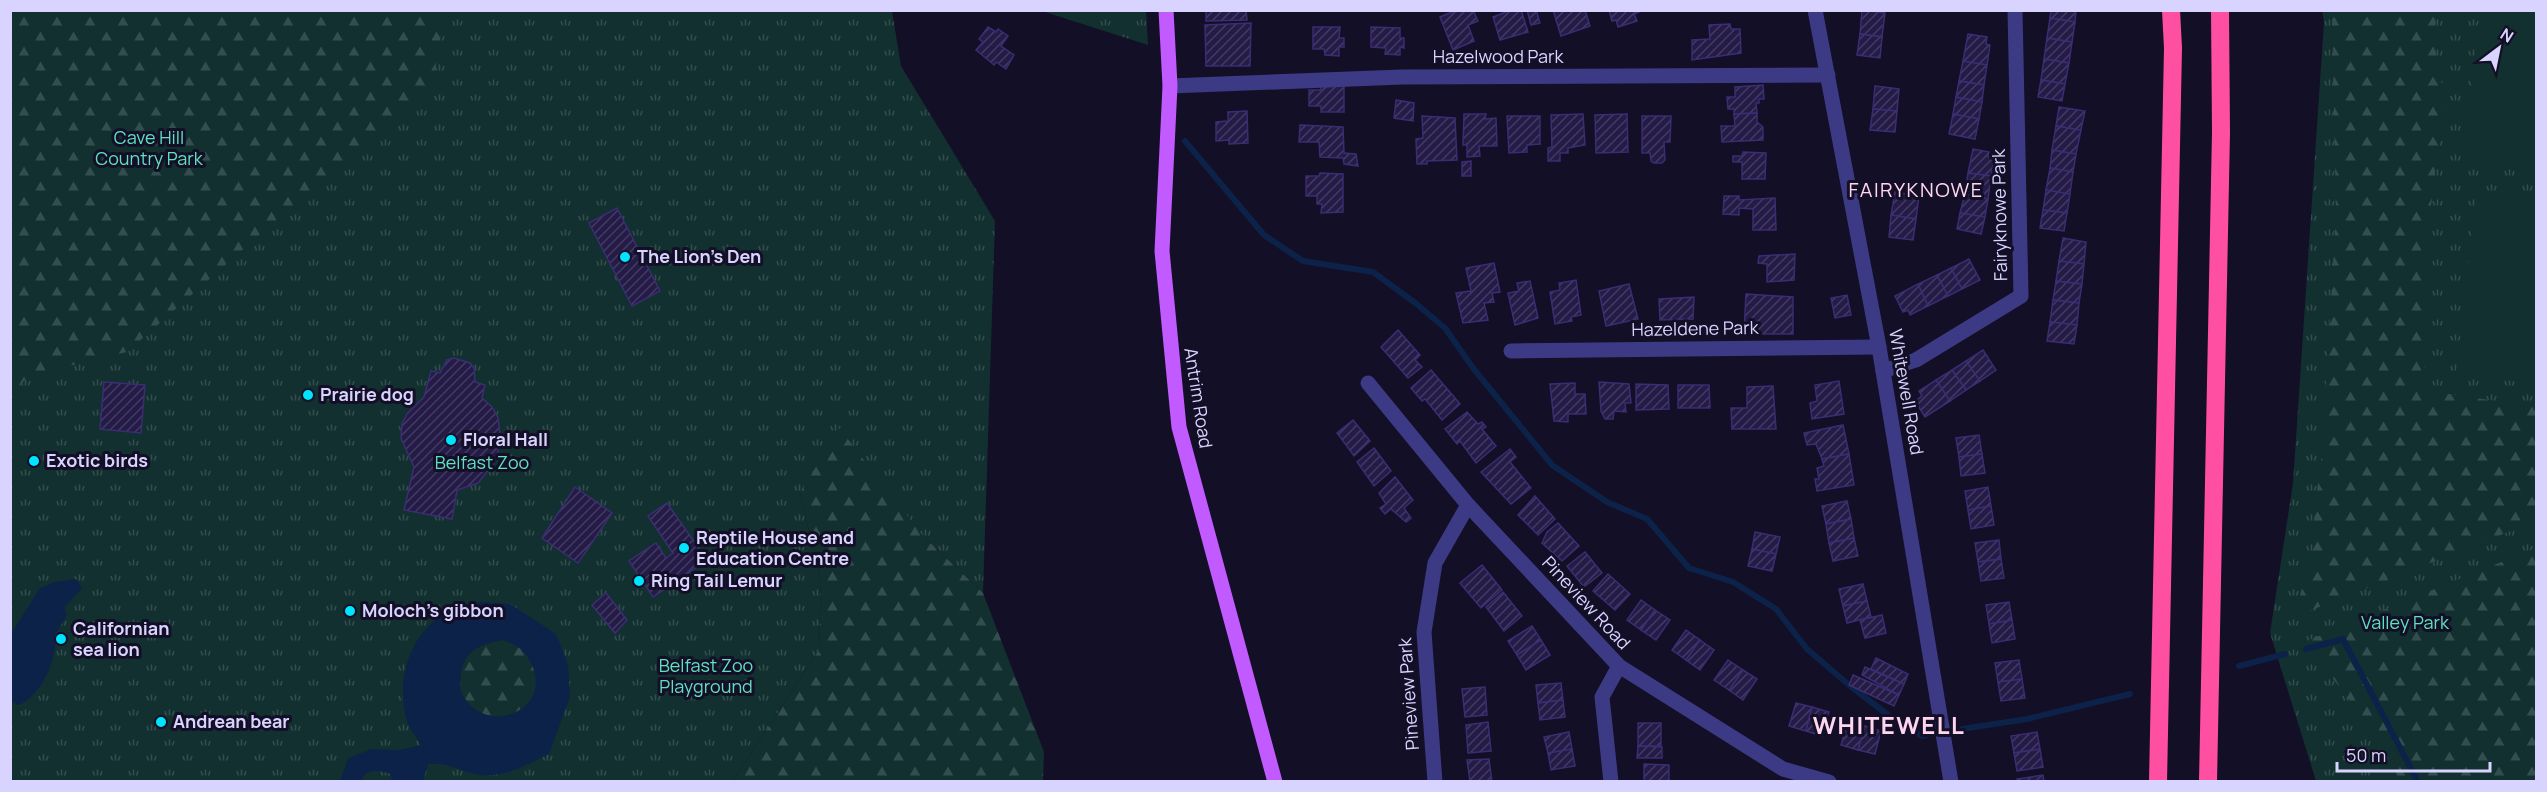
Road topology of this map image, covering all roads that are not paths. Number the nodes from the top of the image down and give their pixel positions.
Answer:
1 (1167, 10) edge
2 (1815, 10) edge
3 (2015, 10) edge
4 (2171, 10) edge
5 (2220, 10) edge
6 (1827, 75) junction
7 (1170, 86) junction
8 (1879, 347) junction
9 (1511, 351) dead end
10 (1883, 371) junction
11 (1368, 383) dead end
12 (1467, 505) junction
13 (1619, 666) junction
14 (1780, 775) edge
15 (1275, 782) edge
16 (1435, 782) edge
17 (1611, 782) edge
18 (1830, 782) edge
19 (1951, 782) edge
20 (2158, 782) edge
21 (2208, 782) edge

1 - 7 main road, Antrim Road
2 - 6 street, Whitewell Road
3 - 10 street, Fairyknowe Park
4 - 20 highway
5 - 21 highway
6 - 7 street, Hazelwood Park
6 - 8 street, Whitewell Road
7 - 15 main road, Antrim Road
8 - 9 street, Hazeldene Park
8 - 10 street, Whitewell Road
10 - 19 street, Whitewell Road
11 - 12 street, Pineview Road
12 - 13 street, Pineview Road
12 - 16 street, Pineview Park
13 - 14 street, Pineview Road
13 - 17 street
14 - 18 street, Pineview Road

